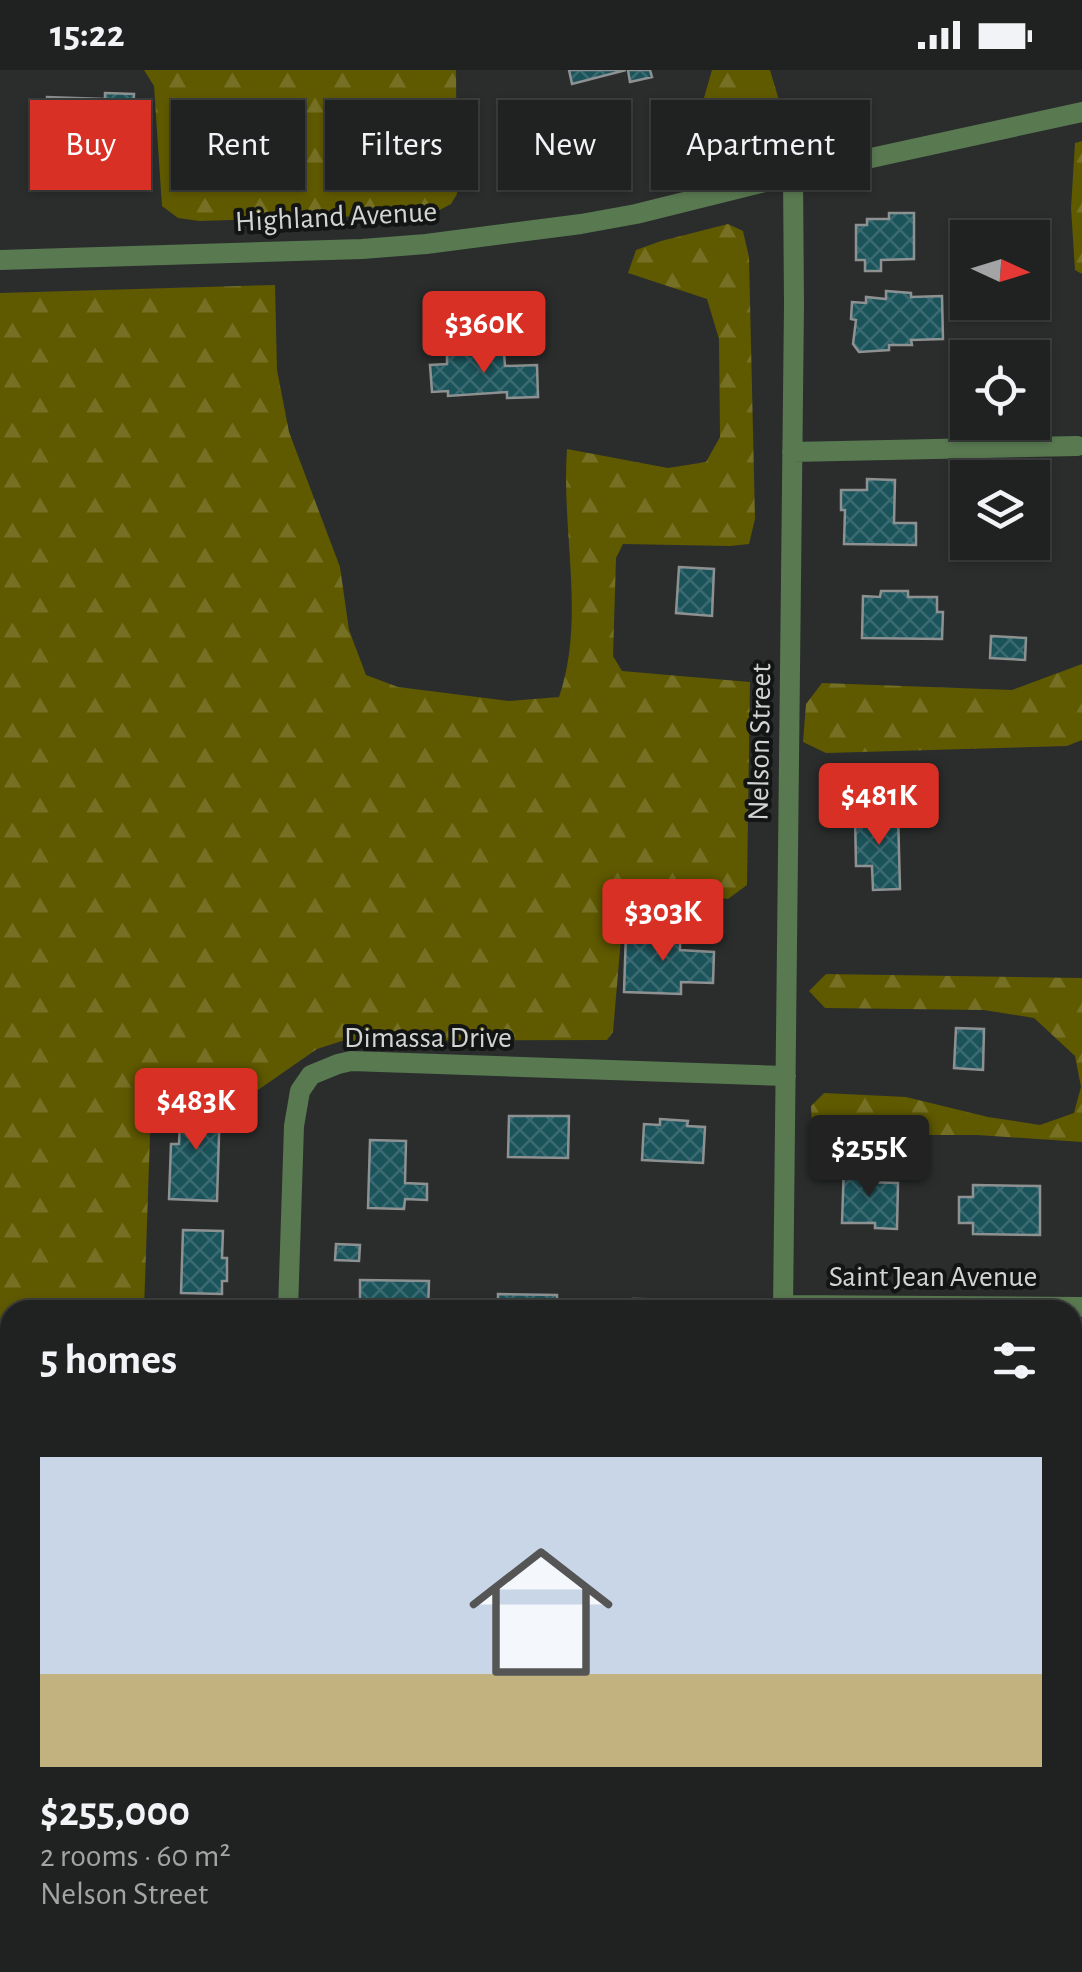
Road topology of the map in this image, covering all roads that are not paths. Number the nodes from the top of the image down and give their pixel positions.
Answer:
1 (1082, 112) edge
2 (870, 158) edge
3 (732, 190) edge
4 (793, 190) edge
5 (0, 260) edge
6 (1078, 446) dead end
7 (792, 452) junction
8 (786, 1076) junction
9 (288, 1300) edge
10 (783, 1300) edge

1 - 2 street, Highland Avenue
3 - 5 street, Highland Avenue
4 - 7 street, Nelson Street
6 - 7 street
7 - 8 street, Nelson Street
8 - 9 street, Dimassa Drive
8 - 10 street, Nelson Street

